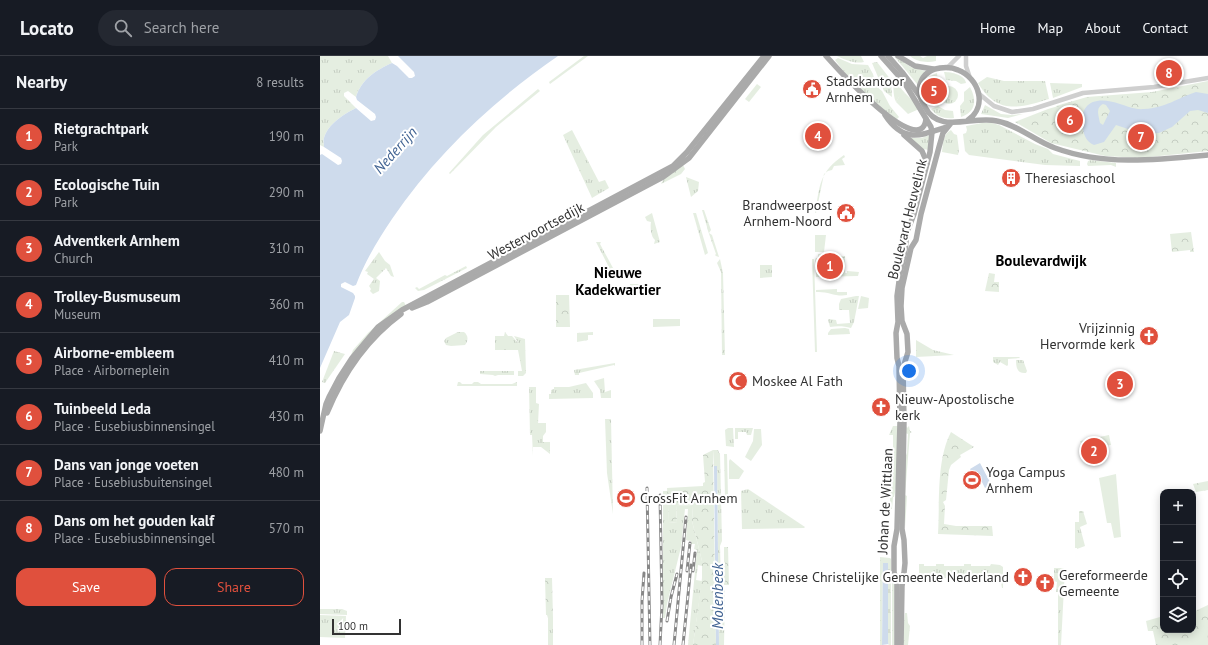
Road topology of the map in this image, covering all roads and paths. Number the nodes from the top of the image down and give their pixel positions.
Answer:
1 (764, 56) edge
2 (769, 56) edge
3 (826, 56) edge
4 (881, 56) edge
5 (888, 56) edge
6 (898, 56) edge
7 (959, 56) edge
8 (966, 56) edge
9 (947, 68) junction
10 (934, 69) junction
11 (970, 78) junction
12 (1208, 78) edge
13 (978, 93) junction
14 (920, 98) junction
15 (920, 108) junction
16 (884, 114) junction
17 (926, 119) junction
18 (968, 120) junction
19 (950, 125) junction
20 (932, 132) junction
21 (903, 133) junction
22 (1208, 155) edge
23 (928, 164) junction
24 (908, 228) junction
25 (918, 230) junction
26 (906, 241) junction
27 (913, 244) junction
28 (896, 333) junction
29 (907, 334) junction
30 (897, 358) junction
31 (906, 359) junction
32 (320, 430) edge
33 (894, 546) junction
34 (904, 547) junction
35 (894, 566) junction
36 (904, 566) junction
37 (897, 645) edge
38 (901, 645) edge

1 - 32 main road, Westervoortsedijk
2 - 32 main road, Westervoortsedijk
3 - 16 main road
4 - 15 main road
5 - 14 main road
6 - 10 main road
7 - 9 street
8 - 11 street
9 - 10 main road
9 - 11 main road
10 - 14 main road
11 - 13 main road
12 - 13 street
13 - 18 main road
14 - 15 main road, Boulevard Heuvelink
14 - 19 main road
15 - 17 main road, Boulevard Heuvelink
16 - 17 main road
16 - 21 main road
17 - 20 main road, Boulevard Heuvelink
18 - 19 main road
18 - 22 main road
19 - 20 main road
19 - 25 main road, Boulevard Heuvelink
20 - 21 main road
20 - 23 main road, Boulevard Heuvelink
21 - 23 main road
23 - 24 main road, Boulevard Heuvelink
24 - 25 main road
24 - 26 main road, Boulevard Heuvelink
25 - 27 main road, Boulevard Heuvelink
26 - 27 main road
26 - 28 main road, Boulevard Heuvelink
27 - 29 main road, Boulevard Heuvelink
28 - 29 main road
28 - 30 main road, Boulevard Heuvelink
29 - 31 main road, Boulevard Heuvelink
30 - 31 main road
30 - 33 main road, Johan de Wittlaan
31 - 34 main road, Johan de Wittlaan
33 - 34 main road
33 - 35 main road, Johan de Wittlaan
34 - 36 main road, Johan de Wittlaan
35 - 36 main road
35 - 37 main road, Johan de Wittlaan
36 - 38 main road, Johan de Wittlaan

